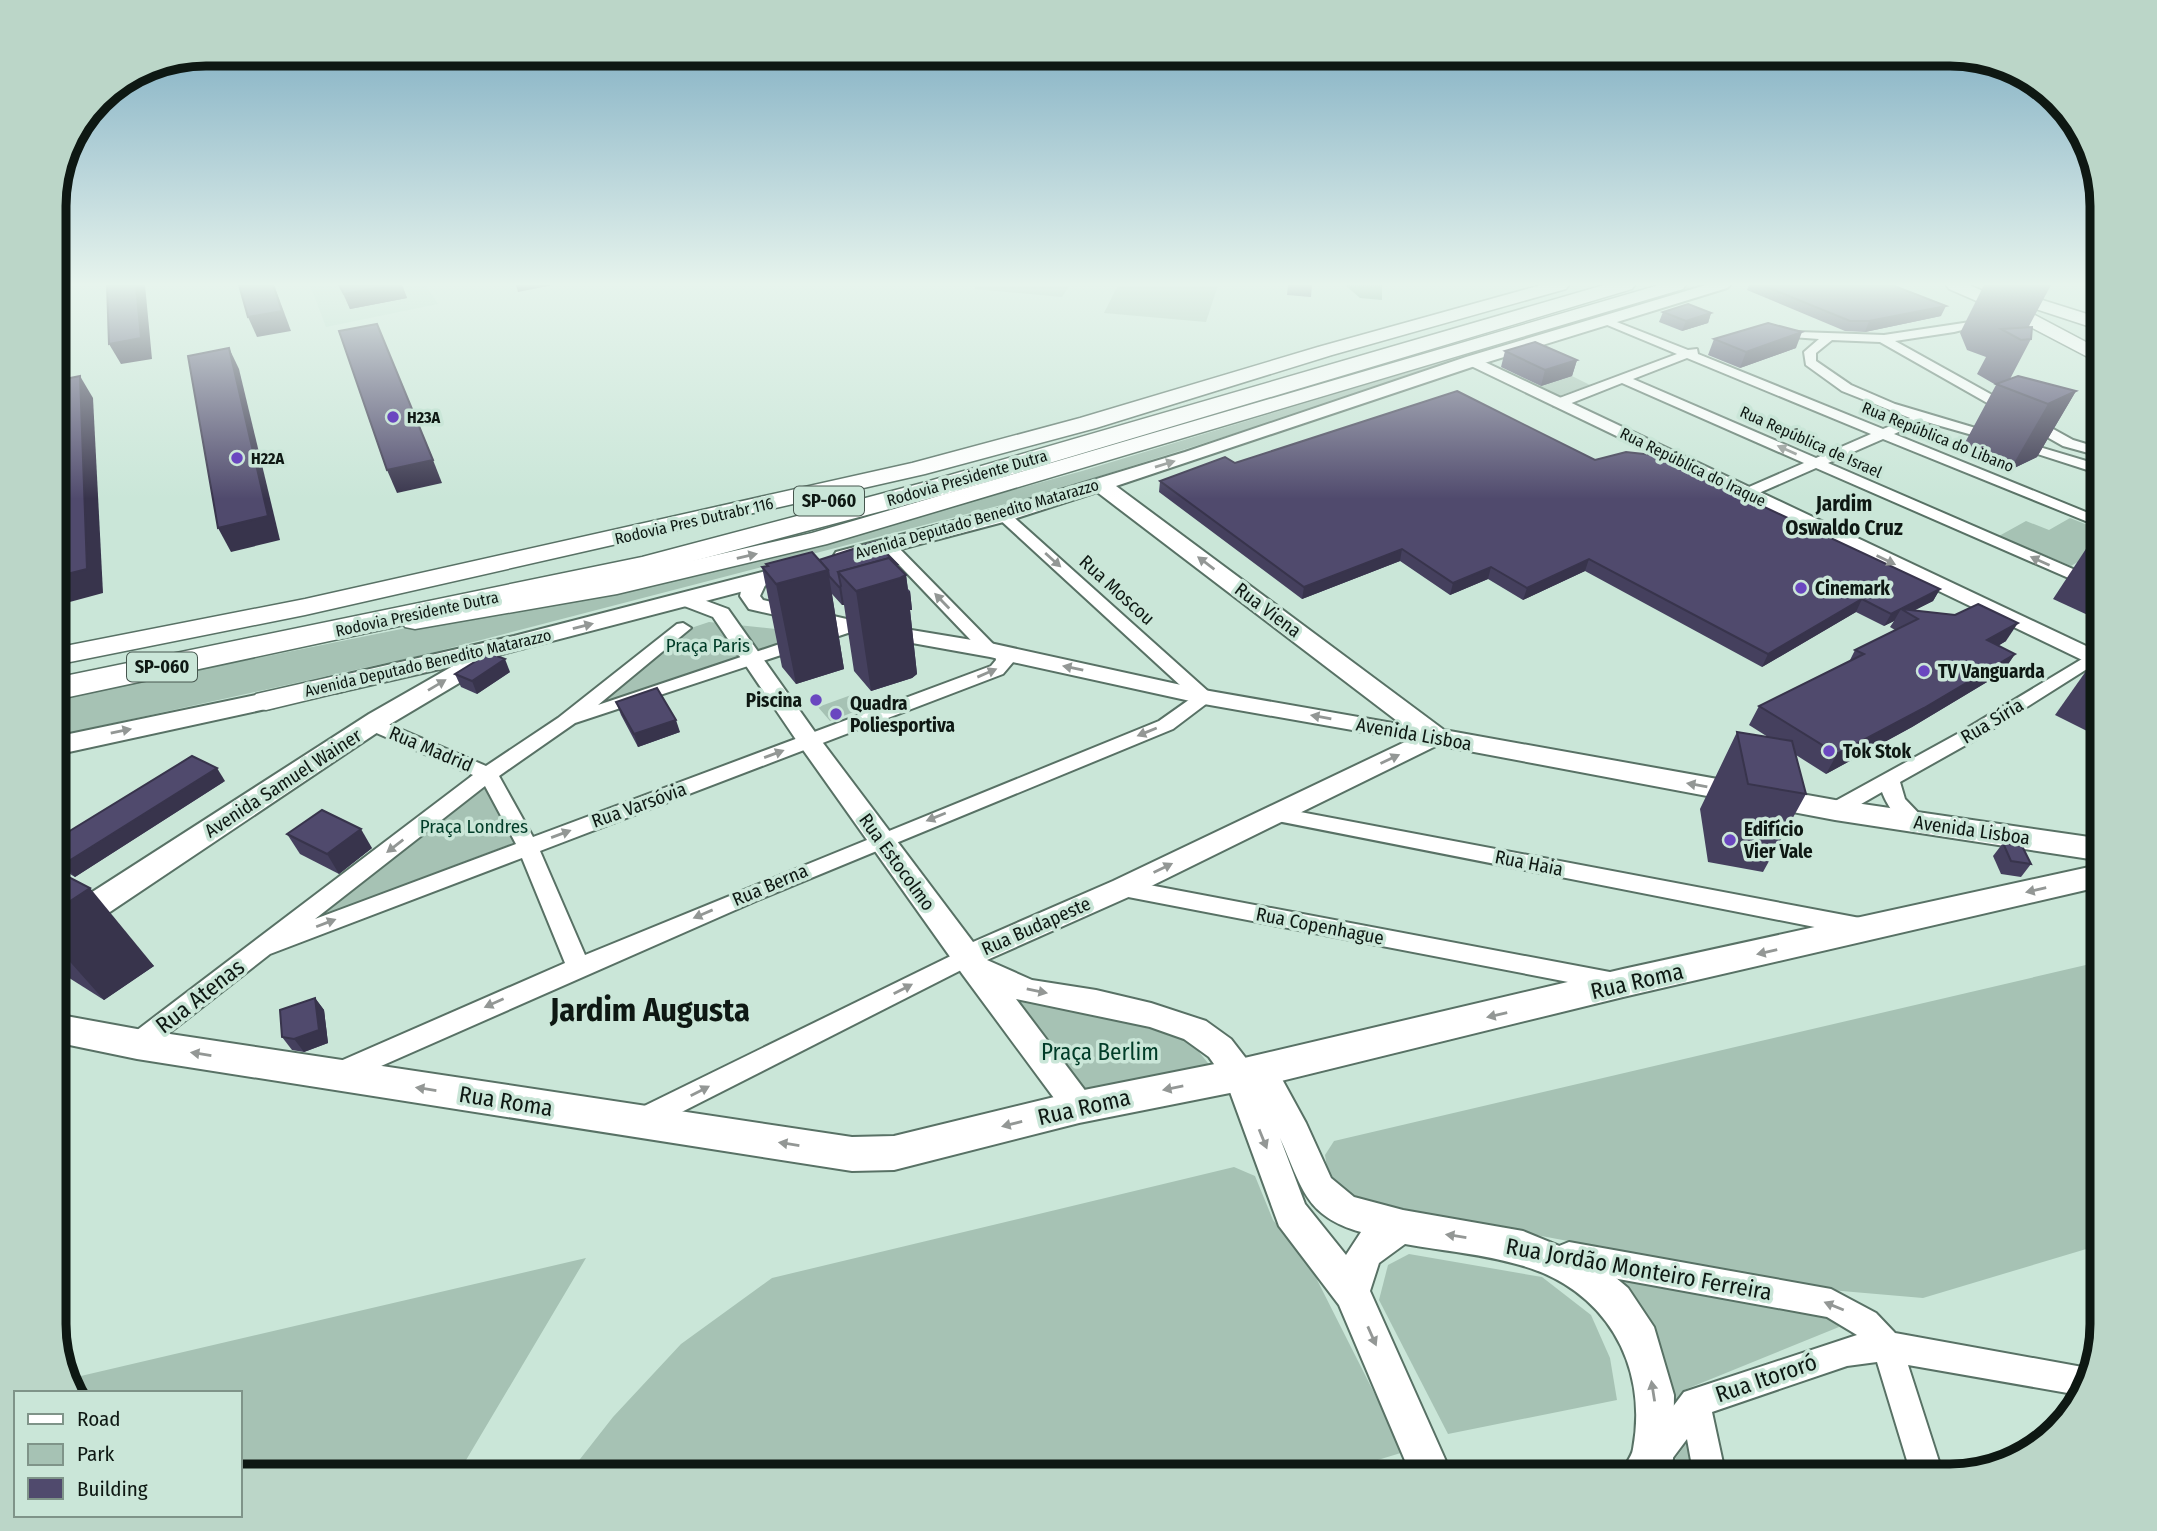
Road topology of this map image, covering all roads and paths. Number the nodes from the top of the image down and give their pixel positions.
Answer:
1 (1307, 356) edge
2 (1347, 356) edge
3 (1383, 356) edge
4 (1436, 356) edge
5 (1476, 356) edge
6 (1487, 356) edge
7 (1680, 356) edge
8 (1693, 356) edge
9 (1810, 356) edge
10 (1909, 356) edge
11 (1472, 361) junction
12 (1447, 370) junction
13 (1621, 378) junction
14 (1559, 403) junction
15 (1922, 417) junction
16 (1886, 435) junction
17 (2090, 450) edge
18 (1818, 464) junction
19 (2090, 466) edge
20 (1100, 484) junction
21 (1747, 493) junction
22 (1003, 515) junction
23 (2090, 519) edge
24 (888, 545) junction
25 (2090, 582) edge
26 (748, 583) junction
27 (687, 600) junction
28 (721, 612) junction
29 (851, 625) junction
30 (683, 628) dead end
31 (517, 643) junction
32 (270, 645) junction
33 (996, 652) junction
34 (67, 655) edge
35 (2090, 658) edge
36 (751, 660) junction
37 (2090, 665) edge
38 (67, 671) edge
39 (335, 685) junction
40 (67, 687) edge
41 (1204, 697) junction
42 (266, 701) joint
43 (375, 722) junction
44 (565, 722) junction
45 (1436, 737) junction
46 (809, 741) junction
47 (67, 743) edge
48 (488, 774) junction
49 (1890, 780) junction
50 (1835, 810) junction
51 (1274, 814) junction
52 (1917, 822) junction
53 (881, 840) junction
54 (528, 846) junction
55 (2090, 848) edge
56 (2090, 878) edge
57 (1123, 888) junction
58 (1784, 912) junction
59 (67, 924) edge
60 (1869, 928) junction
61 (1811, 942) junction
62 (262, 948) junction
63 (970, 962) junction
64 (1517, 964) junction
65 (578, 966) junction
66 (1623, 983) junction
67 (1532, 1007) junction
68 (67, 1030) edge
69 (137, 1044) junction
70 (1250, 1072) junction
71 (336, 1075) junction
72 (1079, 1107) junction
73 (639, 1121) junction
74 (1403, 1227) junction
75 (1523, 1248) junction
76 (1352, 1292) junction
77 (1887, 1346) junction
78 (2079, 1380) edge
79 (1695, 1403) junction
80 (1427, 1464) edge
81 (1646, 1464) edge
82 (1649, 1464) edge
83 (1707, 1464) edge
84 (1924, 1464) edge

1 - 34 main road, Rodovia Pres Dutrabr 116
2 - 38 highway, Rodovia Presidente Dutra / SP-060
3 - 32 highway, Rodovia Presidente Dutra / SP-060
32 -> 4 main road
5 - 12 main road
6 - 11 main road, Avenida Deputado Benedito Matarazzo
7 - 13 street
8 - 16 street, Rua República do Libano
9 - 15 street
10 - 17 street
11 - 12 main road, Avenida Deputado Benedito Matarazzo
11 - 14 street, Rua República do Iraque
20 -> 12 main road, Avenida Deputado Benedito Matarazzo
13 - 14 street
18 -> 13 street, Rua República de Israel
14 - 21 street, Rua República do Iraque
15 - 16 street
15 - 19 street
16 - 18 street
16 - 23 street, Rua República do Libano
18 - 21 street
25 -> 18 street, Rua República de Israel
20 - 22 main road, Avenida Deputado Benedito Matarazzo
45 -> 20 main road, Rua Viena
21 -> 35 street, Rua República do Iraque
22 - 24 main road, Avenida Deputado Benedito Matarazzo
22 -> 41 street, Rua Moscou
24 - 26 main road, Avenida Deputado Benedito Matarazzo
33 -> 24 street
26 - 27 main road, Avenida Deputado Benedito Matarazzo
26 - 28 street
26 - 29 street, Avenida Lisboa
27 - 28 street
31 -> 27 main road, Avenida Deputado Benedito Matarazzo
28 - 36 street, Rua Estocolmo
29 - 33 street, Avenida Lisboa
29 - 36 street
30 - 44 street
31 - 39 main road, Avenida Deputado Benedito Matarazzo
43 -> 31 main road, Avenida Samuel Wainer
32 - 40 highway, Rodovia Presidente Dutra / SP-060
41 -> 33 street, Avenida Lisboa
46 -> 33 street, Rua Varsóvia
36 - 44 street
36 - 46 street, Rua Estocolmo
37 - 49 street, Rua Síria
39 - 42 main road, Avenida Deputado Benedito Matarazzo
39 - 43 main road
45 -> 41 street, Avenida Lisboa
41 -> 53 street, Rua Berna
47 -> 42 main road, Avenida Deputado Benedito Matarazzo
43 - 48 street, Rua Madrid
43 - 59 main road, Avenida Samuel Wainer
44 - 48 street
50 -> 45 main road, Avenida Lisboa
51 -> 45 street, Rua Budapeste
46 - 53 street, Rua Estocolmo
54 -> 46 street, Rua Varsóvia
48 - 54 street, Rua Madrid
48 -> 62 street
49 - 50 street, Rua Síria
49 - 52 street
50 - 52 main road, Avenida Lisboa
57 -> 51 street, Rua Budapeste
51 - 58 street, Rua Haia
52 - 55 main road, Avenida Lisboa
53 - 63 street, Rua Estocolmo
53 -> 65 street, Rua Berna
62 -> 54 street, Rua Varsóvia
54 - 65 street, Rua Madrid
56 -> 60 main road, Rua Roma
57 - 63 street, Rua Budapeste
57 - 64 street, Rua Copenhague
58 - 60 street, Rua Haia
58 - 61 street
60 - 61 main road, Rua Roma
61 -> 66 main road, Rua Roma
62 - 69 street, Rua Atenas
63 -> 70 street
63 - 72 street, Rua Estocolmo
73 -> 63 street, Rua Budapeste
64 - 66 street, Rua Copenhague
64 - 67 street
65 -> 71 street, Rua Berna
66 - 67 main road, Rua Roma
67 -> 70 main road, Rua Roma
68 - 69 main road, Rua Roma
71 -> 69 main road, Rua Roma
70 -> 72 main road, Rua Roma
70 - 74 street, Rua Jordão Monteiro Ferreira
70 -> 76 street
73 -> 71 main road, Rua Roma
72 -> 73 main road, Rua Roma
75 -> 74 street, Rua Jordão Monteiro Ferreira
74 - 76 street
77 -> 75 street, Rua Jordão Monteiro Ferreira
81 -> 75 street
76 -> 80 street
77 - 78 street
77 - 79 street, Rua Itororó
77 - 84 street
79 - 82 street, Rua Itororó
79 - 83 street

